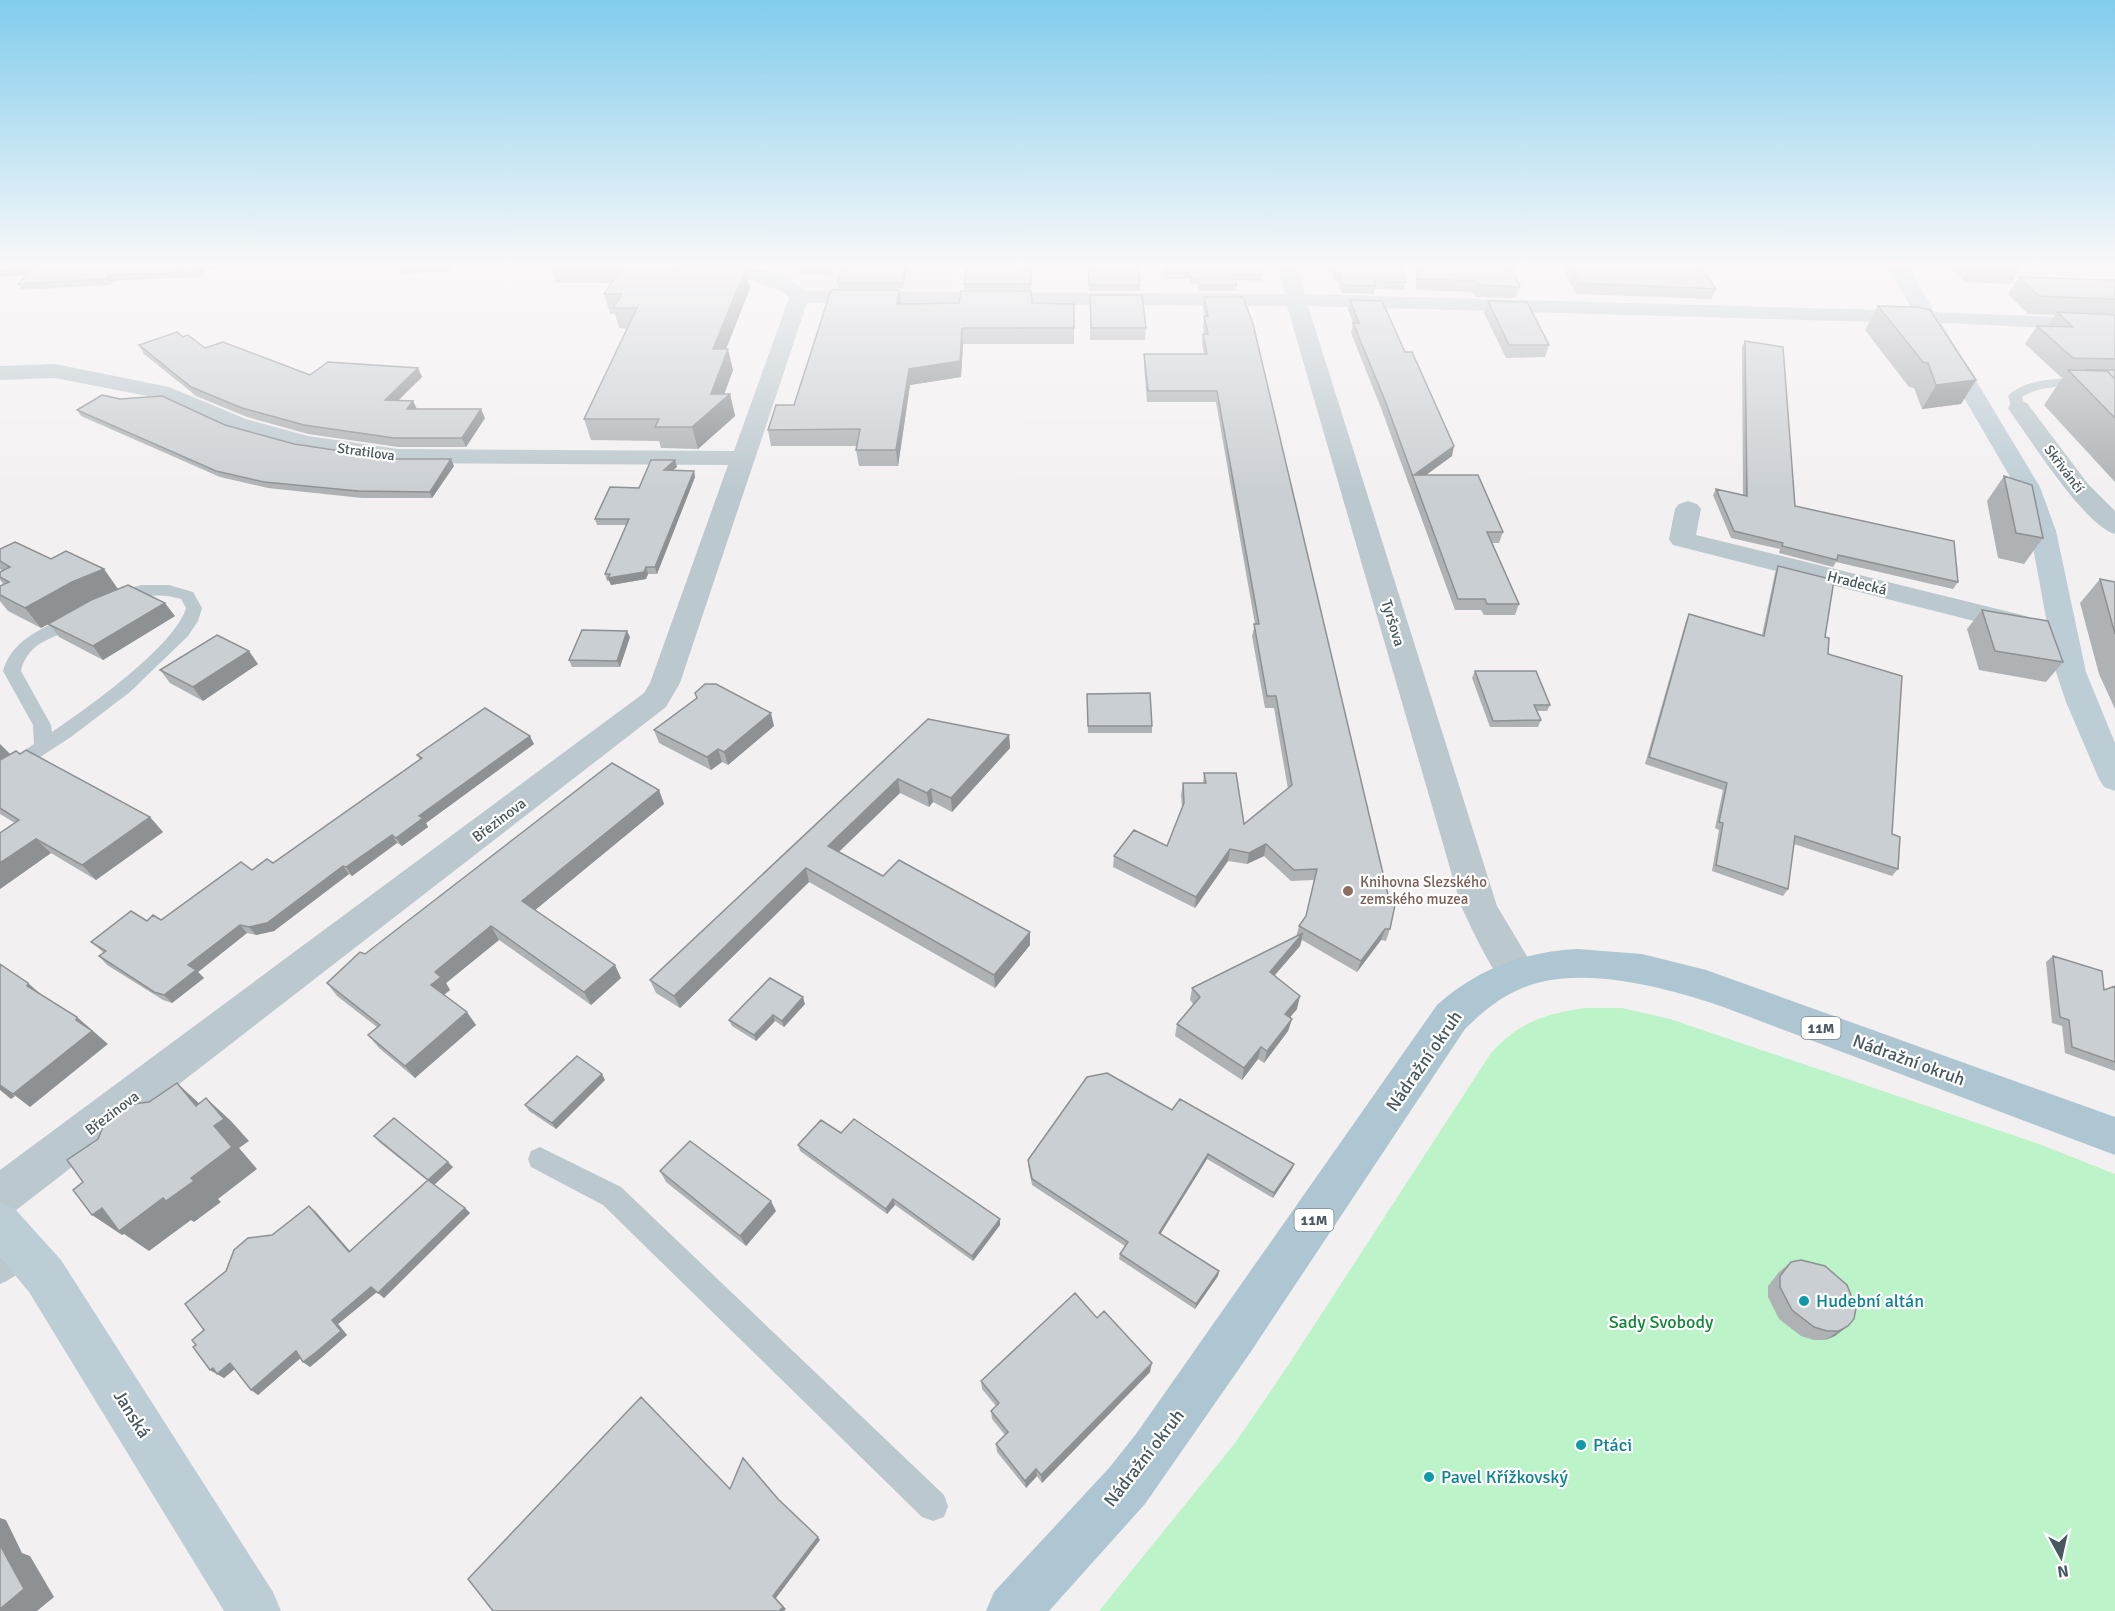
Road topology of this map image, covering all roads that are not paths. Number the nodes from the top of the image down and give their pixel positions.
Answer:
1 (784, 341) edge
2 (1307, 341) edge
3 (1942, 341) edge
4 (0, 373) edge
5 (2115, 383) edge
6 (2019, 408) joint
7 (743, 458) junction
8 (1688, 509) dead end
9 (2115, 526) edge
10 (2061, 634) junction
11 (45, 747) junction
12 (0, 776) edge
13 (2115, 778) edge
14 (1518, 973) junction
15 (2115, 1136) edge
16 (540, 1159) dead end
17 (0, 1196) edge
18 (8, 1249) edge
19 (933, 1506) dead end
20 (254, 1611) edge
21 (1013, 1611) edge

1 - 7 street, Březinova
2 - 14 street, Tyršova
3 - 10 main road
4 - 7 street, Stratilova
5 - 6 lane
6 - 9 street, Skřivánčí
7 - 17 street, Březinova
8 - 10 street, Hradecká
10 - 13 main road
11 - 11 lane
11 - 12 lane
14 - 15 main road, Nádražní okruh / 11M
14 - 21 main road, Nádražní okruh / 11M
16 - 19 lane
18 - 20 main road, Janská

